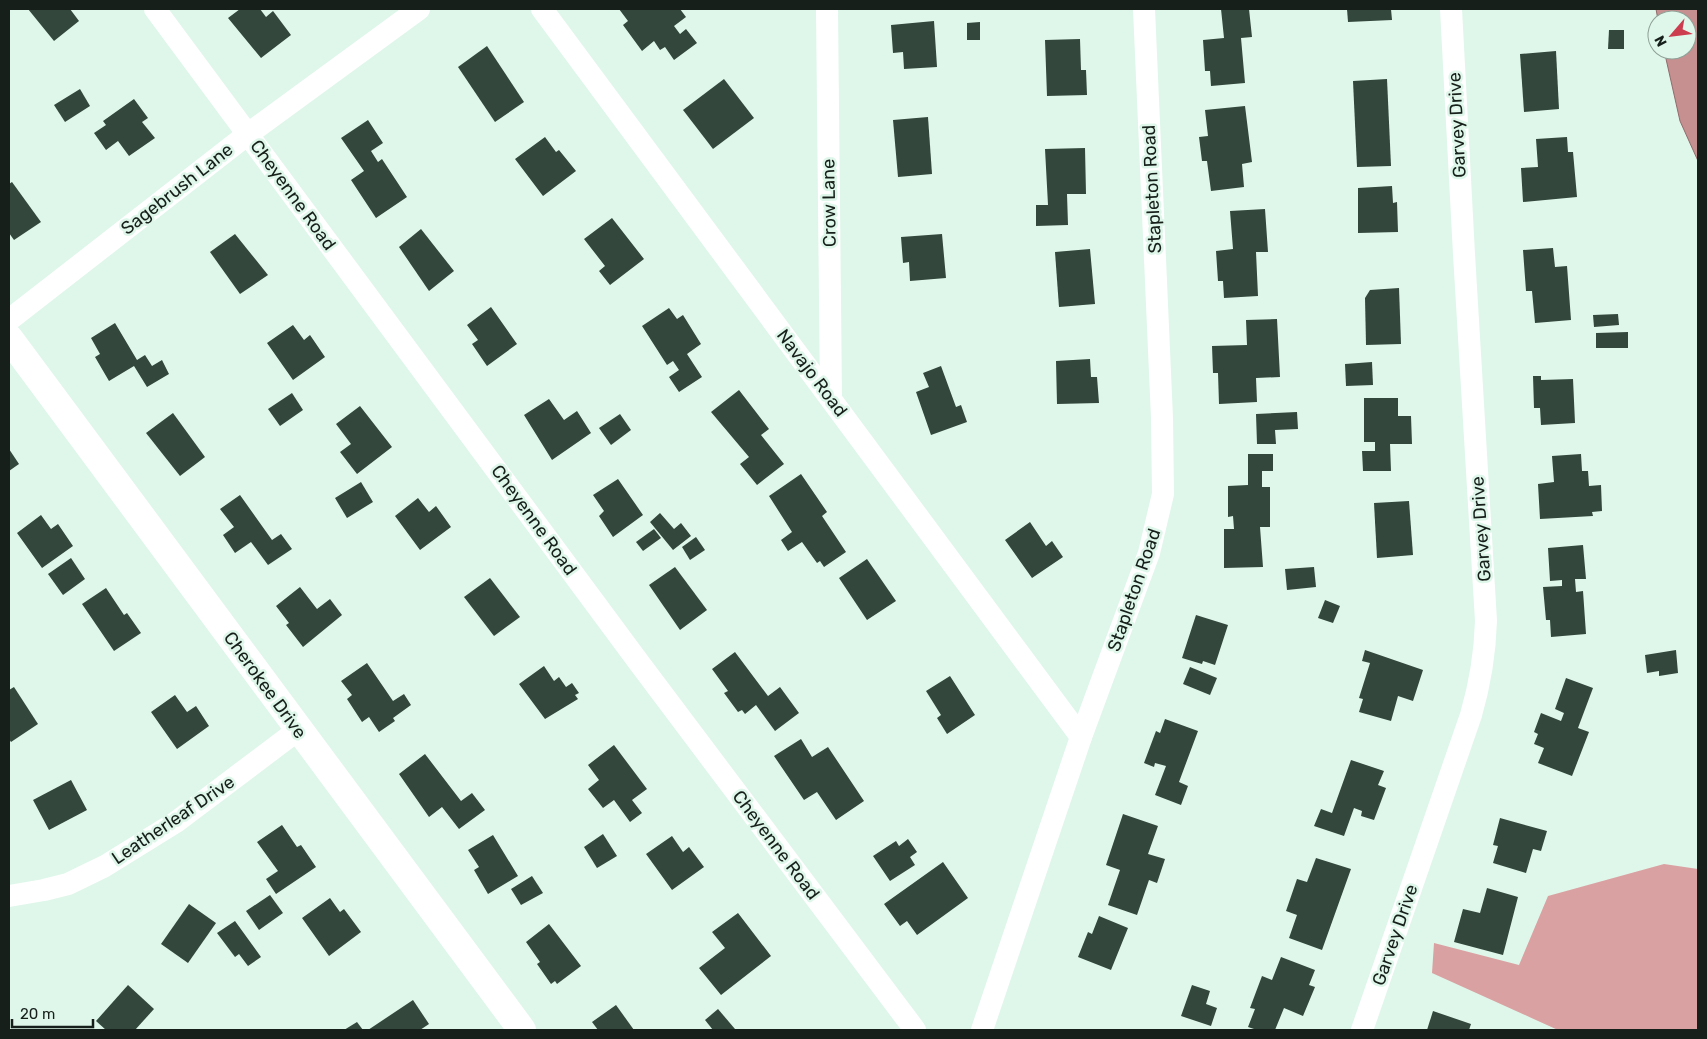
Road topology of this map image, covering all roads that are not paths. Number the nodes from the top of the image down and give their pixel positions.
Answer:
1 (155, 9) edge
2 (419, 9) edge
3 (542, 9) edge
4 (827, 9) edge
5 (1144, 9) edge
6 (1451, 9) edge
7 (248, 134) junction
8 (9, 320) edge
9 (9, 338) edge
10 (831, 398) junction
11 (298, 730) junction
12 (1082, 737) junction
13 (9, 896) edge
14 (522, 1030) edge
15 (915, 1030) edge
16 (982, 1030) edge
17 (1362, 1030) edge

1 - 7 street, Cheyenne Road
2 - 7 street, Sagebrush Lane
3 - 10 street, Navajo Road
4 - 10 street, Crow Lane
5 - 12 street, Stapleton Road
6 - 17 street, Garvey Drive
7 - 8 street, Sagebrush Lane
7 - 15 street, Cheyenne Road
9 - 11 street, Cherokee Drive
10 - 12 street, Navajo Road
11 - 13 street, Leatherleaf Drive
11 - 14 street, Cherokee Drive
12 - 16 street, Stapleton Road

